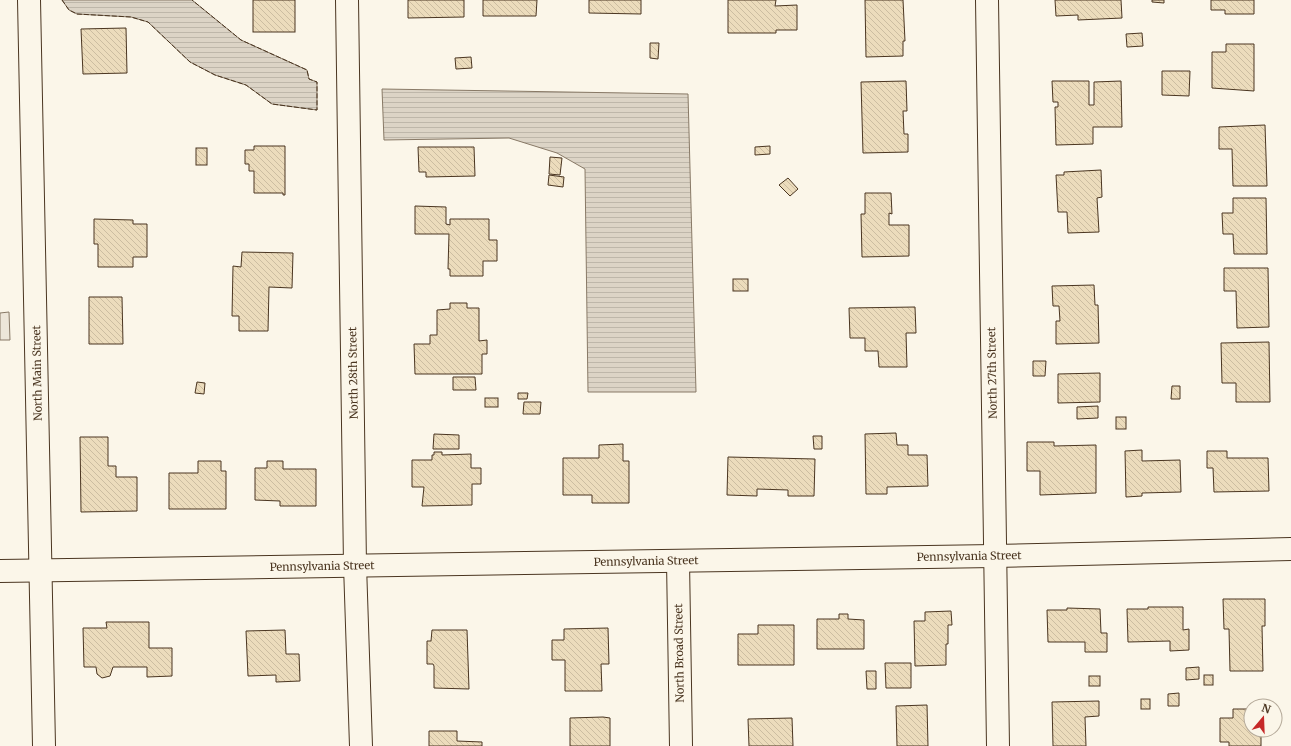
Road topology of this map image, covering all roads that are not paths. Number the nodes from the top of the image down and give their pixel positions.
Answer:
1 (29, 0) edge
2 (347, 0) edge
3 (986, 0) edge
4 (1291, 549) edge
5 (994, 556) junction
6 (678, 561) junction
7 (356, 566) junction
8 (41, 570) junction
9 (0, 571) edge
10 (44, 746) edge
11 (361, 746) edge
12 (681, 746) edge
13 (998, 746) edge

1 - 8 street, North Main Street
2 - 7 street, North 28th Street
3 - 5 street, North 27th Street
4 - 5 street, Pennsylvania Street
5 - 6 street, Pennsylvania Street
5 - 13 street, North 27th Street
6 - 7 street, Pennsylvania Street
6 - 12 street, North Broad Street
7 - 8 street, Pennsylvania Street
7 - 11 street, North 28th Street
8 - 9 street, Pennsylvania Street
8 - 10 street, North Main Street

